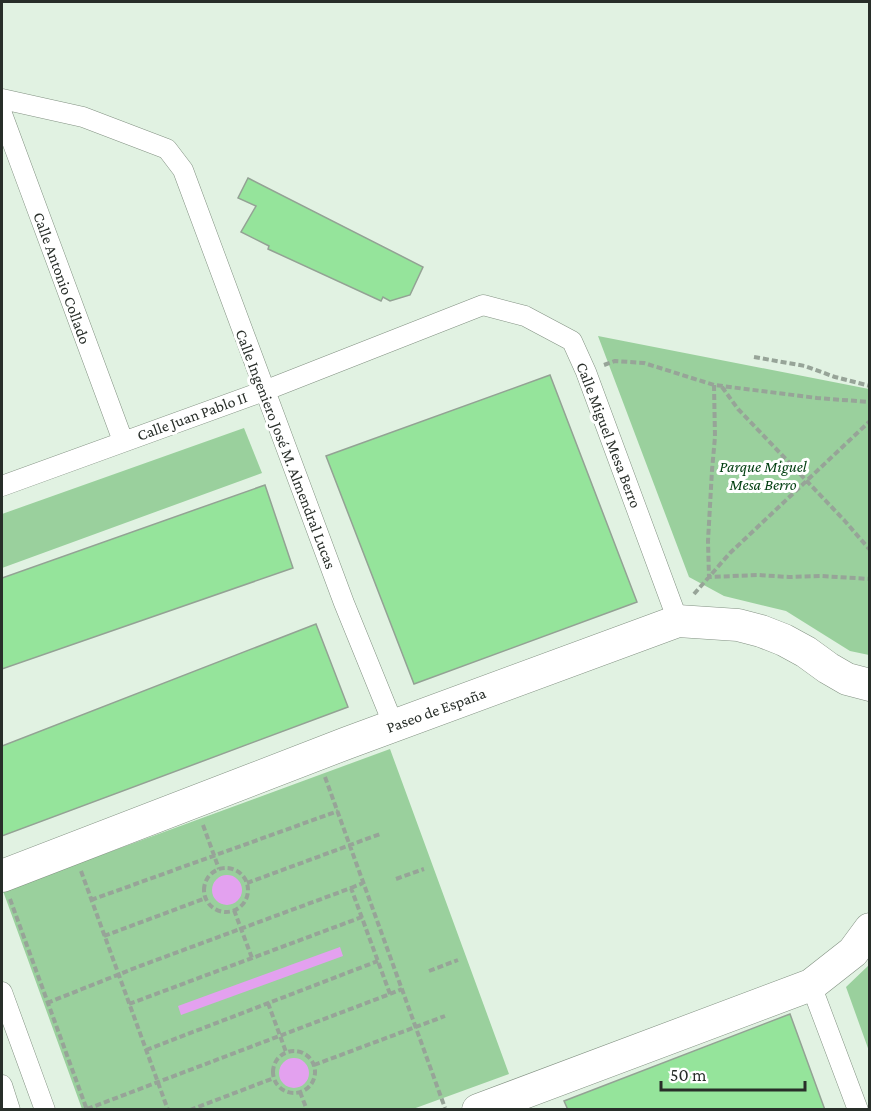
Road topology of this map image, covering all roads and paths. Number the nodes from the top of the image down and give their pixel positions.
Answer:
1 (2, 99) edge
2 (2, 114) edge
3 (483, 304) joint
4 (754, 357) dead end
5 (604, 365) dead end
6 (714, 385) junction
7 (722, 386) junction
8 (870, 386) edge
9 (264, 391) junction
10 (870, 402) edge
11 (870, 421) edge
12 (123, 441) junction
13 (806, 481) junction
14 (2, 486) edge
15 (870, 550) edge
16 (709, 577) junction
17 (870, 579) edge
18 (694, 594) dead end
19 (678, 621) junction
20 (870, 685) edge
21 (394, 726) junction
22 (322, 768) dead end
23 (338, 811) junction
24 (200, 819) dead end
25 (380, 834) dead end
26 (350, 845) junction
27 (214, 855) junction
28 (80, 869) dead end
29 (219, 869) junction
30 (424, 869) dead end
31 (2, 876) edge
32 (396, 879) dead end
33 (247, 883) junction
34 (363, 883) junction
35 (351, 888) junction
36 (206, 898) junction
37 (91, 900) junction
38 (234, 910) junction
39 (362, 917) junction
40 (241, 928) junction
41 (870, 929) edge
42 (105, 936) junction
43 (252, 958) junction
44 (458, 960) dead end
45 (378, 961) junction
46 (429, 971) dead end
47 (119, 974) junction
48 (812, 985) junction
49 (402, 989) junction
50 (2, 992) edge
51 (390, 994) junction
52 (47, 1003) junction
53 (268, 1003) junction
54 (129, 1004) junction
55 (445, 1016) dead end
56 (416, 1027) junction
57 (280, 1035) junction
58 (146, 1050) junction
59 (286, 1052) junction
60 (314, 1065) junction
61 (274, 1078) junction
62 (158, 1082) junction
63 (2, 1085) edge
64 (300, 1092) junction
65 (533, 1100) edge
66 (445, 1108) edge
67 (87, 1109) edge
68 (10, 1110) edge
69 (45, 1110) edge
70 (168, 1110) edge
71 (190, 1110) edge
72 (307, 1110) edge
73 (478, 1110) edge
74 (858, 1110) edge

1 - 9 street, Calle Ingeniero José M. Almendral Lucas
2 - 12 street, Calle Antonio Collado
3 - 9 street, Calle Juan Pablo II
3 - 19 street, Calle Miguel Mesa Berro
4 - 8 path
5 - 6 path
6 - 7 path
6 - 16 path
7 - 10 path
7 - 13 path
9 - 12 street, Calle Juan Pablo II
9 - 21 street, Calle Ingeniero José M. Almendral Lucas
11 - 13 path
12 - 14 street, Calle Juan Pablo II
13 - 15 path
13 - 16 path
16 - 17 path
16 - 18 path
19 - 20 main road, Paseo de España
19 - 21 main road, Paseo de España
21 - 31 main road, Paseo de España
22 - 23 path
23 - 26 path
23 - 27 path
24 - 27 path
25 - 26 path
26 - 33 path
26 - 34 path
27 - 29 path
27 - 37 path
28 - 37 path
29 - 33 path
29 - 36 path
30 - 32 path
31 - 52 path
33 - 38 path
34 - 35 path
34 - 49 path
35 - 39 path
35 - 40 path
36 - 38 path
36 - 42 path
37 - 42 path
38 - 40 path
39 - 43 path
39 - 45 path
40 - 43 path
40 - 47 path
41 - 48 main road
42 - 47 path
43 - 54 path
44 - 46 path
45 - 51 path
45 - 53 path
47 - 52 path
47 - 54 path
48 - 65 main road
48 - 74 street
49 - 51 path
49 - 56 path
50 - 69 street
51 - 57 path
52 - 67 path
53 - 57 path
53 - 58 path
54 - 58 path
55 - 56 path
56 - 60 path
56 - 66 path
57 - 59 path
57 - 62 path
58 - 62 path
59 - 60 path
59 - 61 path
60 - 64 path
61 - 64 path
61 - 71 path
62 - 67 path
62 - 70 path
63 - 68 street
64 - 72 path
65 - 73 main road

